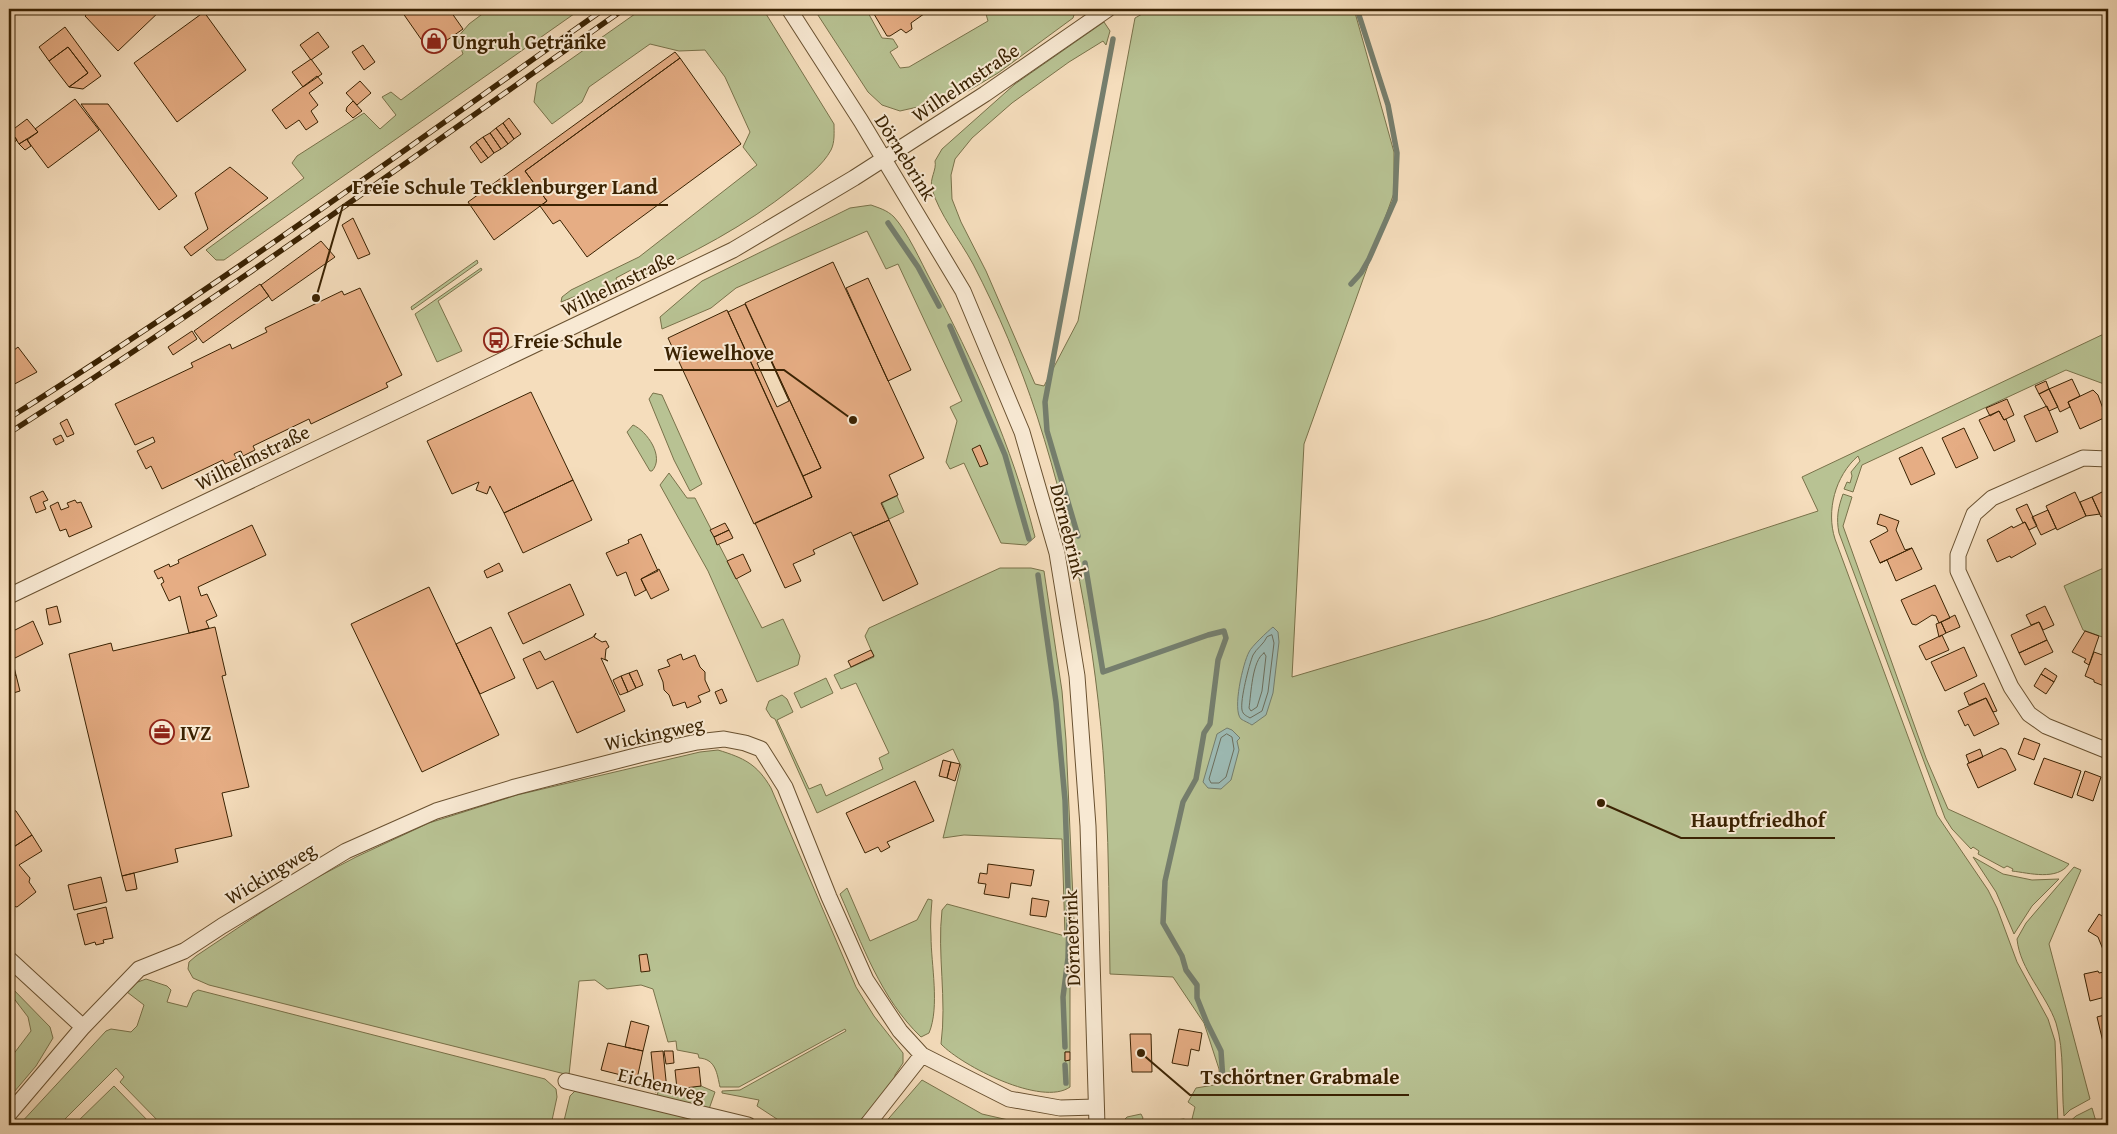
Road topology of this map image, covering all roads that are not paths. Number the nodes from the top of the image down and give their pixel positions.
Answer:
1 (789, 9) edge
2 (1108, 9) edge
3 (884, 159) junction
4 (2108, 459) edge
5 (9, 596) edge
6 (2108, 751) edge
7 (9, 959) edge
8 (83, 1027) junction
9 (922, 1056) junction
10 (566, 1081) dead end
11 (1096, 1107) junction
12 (9, 1114) edge
13 (748, 1125) edge
14 (867, 1125) edge
15 (1097, 1125) edge

1 - 3 street, Dörnebrink
2 - 3 street, Wilhelmstraße
3 - 5 street, Wilhelmstraße
3 - 11 street, Dörnebrink
4 - 6 street
7 - 8 street
8 - 9 street, Wickingweg
8 - 12 street, Wickingweg
9 - 11 street, Wickingweg
9 - 14 street
10 - 13 street, Eichenweg
11 - 15 street, Dörnebrink

